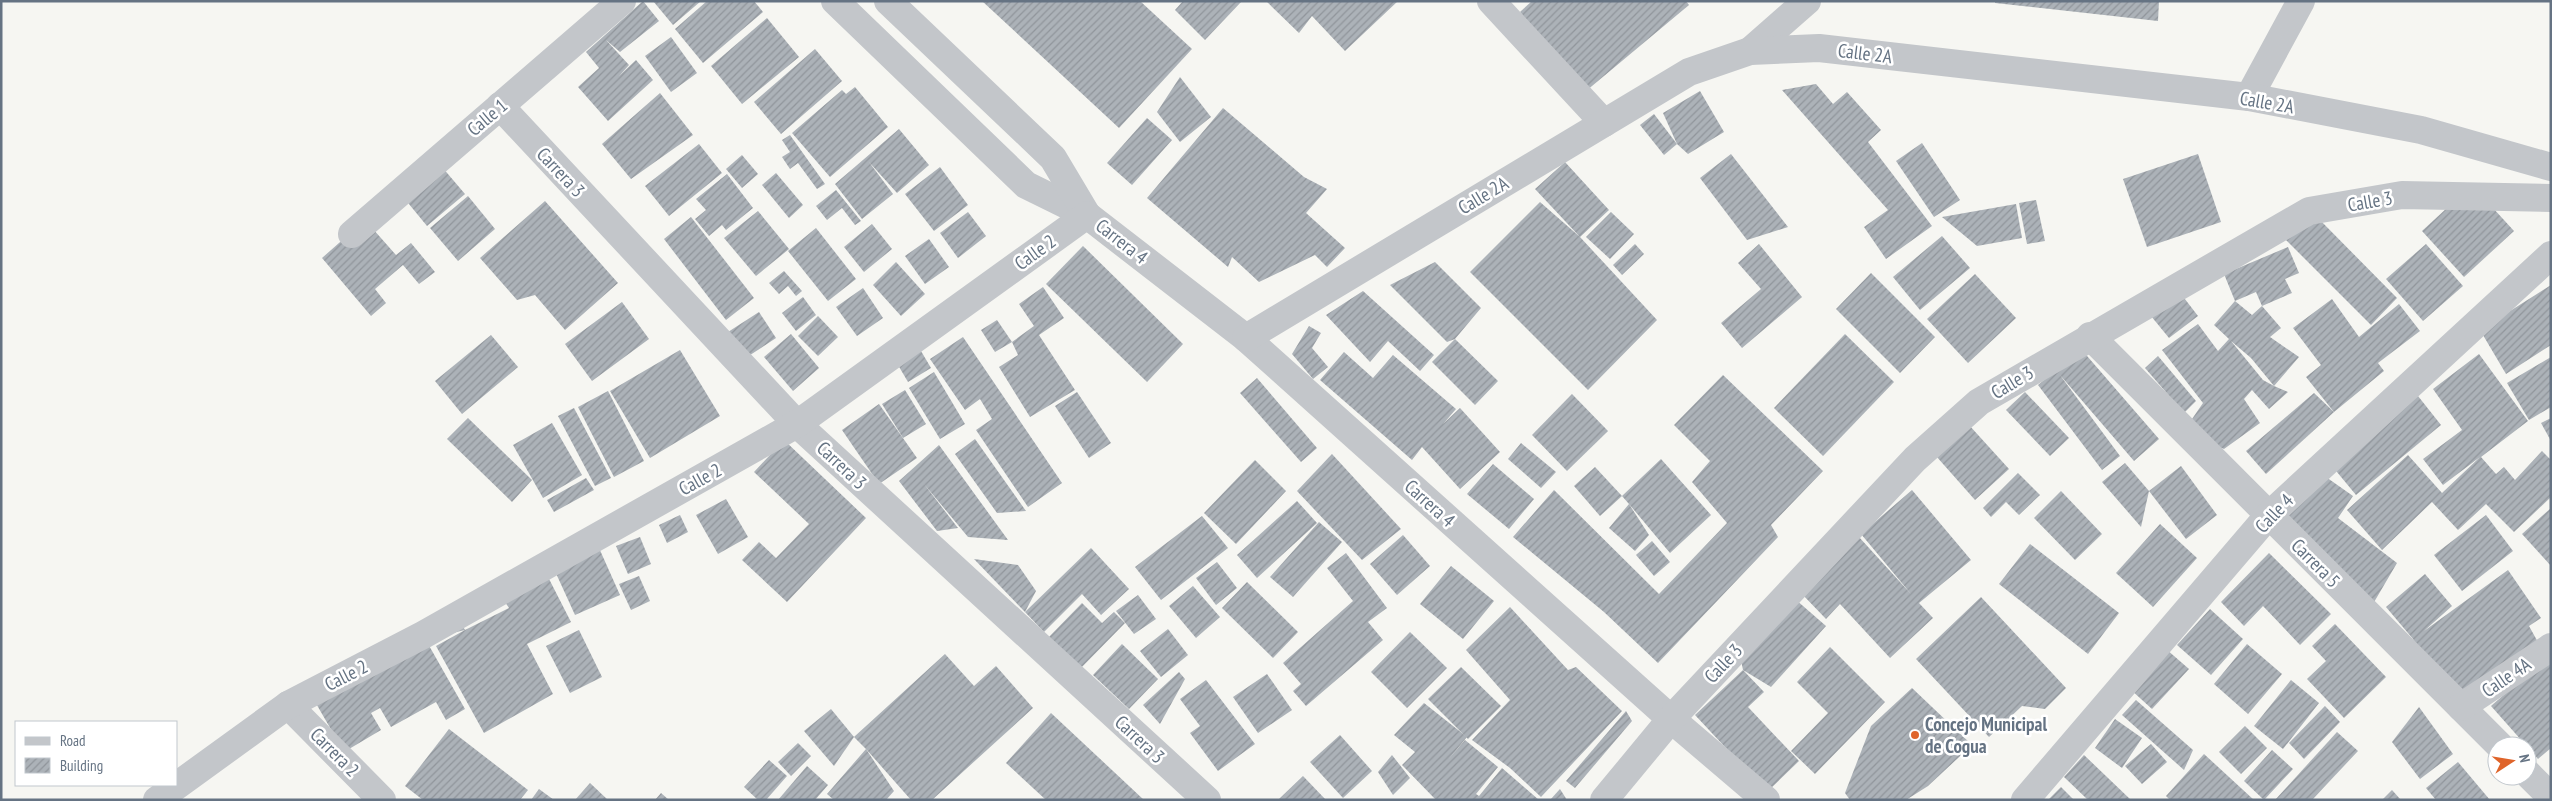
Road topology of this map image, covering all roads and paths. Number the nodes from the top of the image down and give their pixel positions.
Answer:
1 (622, 1) edge
2 (835, 1) edge
3 (888, 1) edge
4 (1491, 1) edge
5 (1807, 1) edge
6 (2301, 1) edge
7 (1750, 51) junction
8 (2250, 97) junction
9 (500, 106) junction
10 (1604, 123) junction
11 (2551, 167) edge
12 (2551, 198) edge
13 (1087, 214) junction
14 (352, 234) dead end
15 (2551, 255) edge
16 (2090, 336) junction
17 (1246, 338) junction
18 (797, 424) junction
19 (2268, 516) junction
20 (2551, 647) edge
21 (288, 705) junction
22 (2461, 707) junction
23 (1671, 718) junction
24 (2490, 736) edge
25 (2537, 783) edge
26 (178, 785) edge
27 (176, 786) edge
28 (2551, 797) edge
29 (157, 800) edge
30 (382, 800) edge
31 (1206, 800) edge
32 (1604, 800) edge
33 (1766, 800) edge
34 (2025, 800) edge

1 - 9 street, Calle 1
2 - 13 street, Carrera 4
3 - 13 street, Carrera 4
4 - 10 street
5 - 7 street
6 - 8 street
7 - 8 street, Calle 2A
7 - 10 street, Calle 2A
8 - 11 street, Calle 2A
9 - 14 street, Calle 1
9 - 18 street, Carrera 3
10 - 17 street, Calle 2A
12 - 16 street, Calle 3
13 - 17 street, Carrera 4
13 - 18 street, Calle 2
15 - 19 street, Calle 4
16 - 19 street, Carrera 5
16 - 23 street, Calle 3
17 - 23 street, Carrera 4
18 - 21 street, Calle 2
18 - 31 street, Carrera 3
19 - 22 street, Carrera 5
19 - 34 street, Calle 4
20 - 22 street, Calle 4A
21 - 26 street, Calle 2
21 - 30 street, Carrera 2
22 - 24 street, Carrera 5
23 - 32 street, Calle 3
23 - 33 street, Carrera 4
25 - 28 street
27 - 29 street, Calle 2

